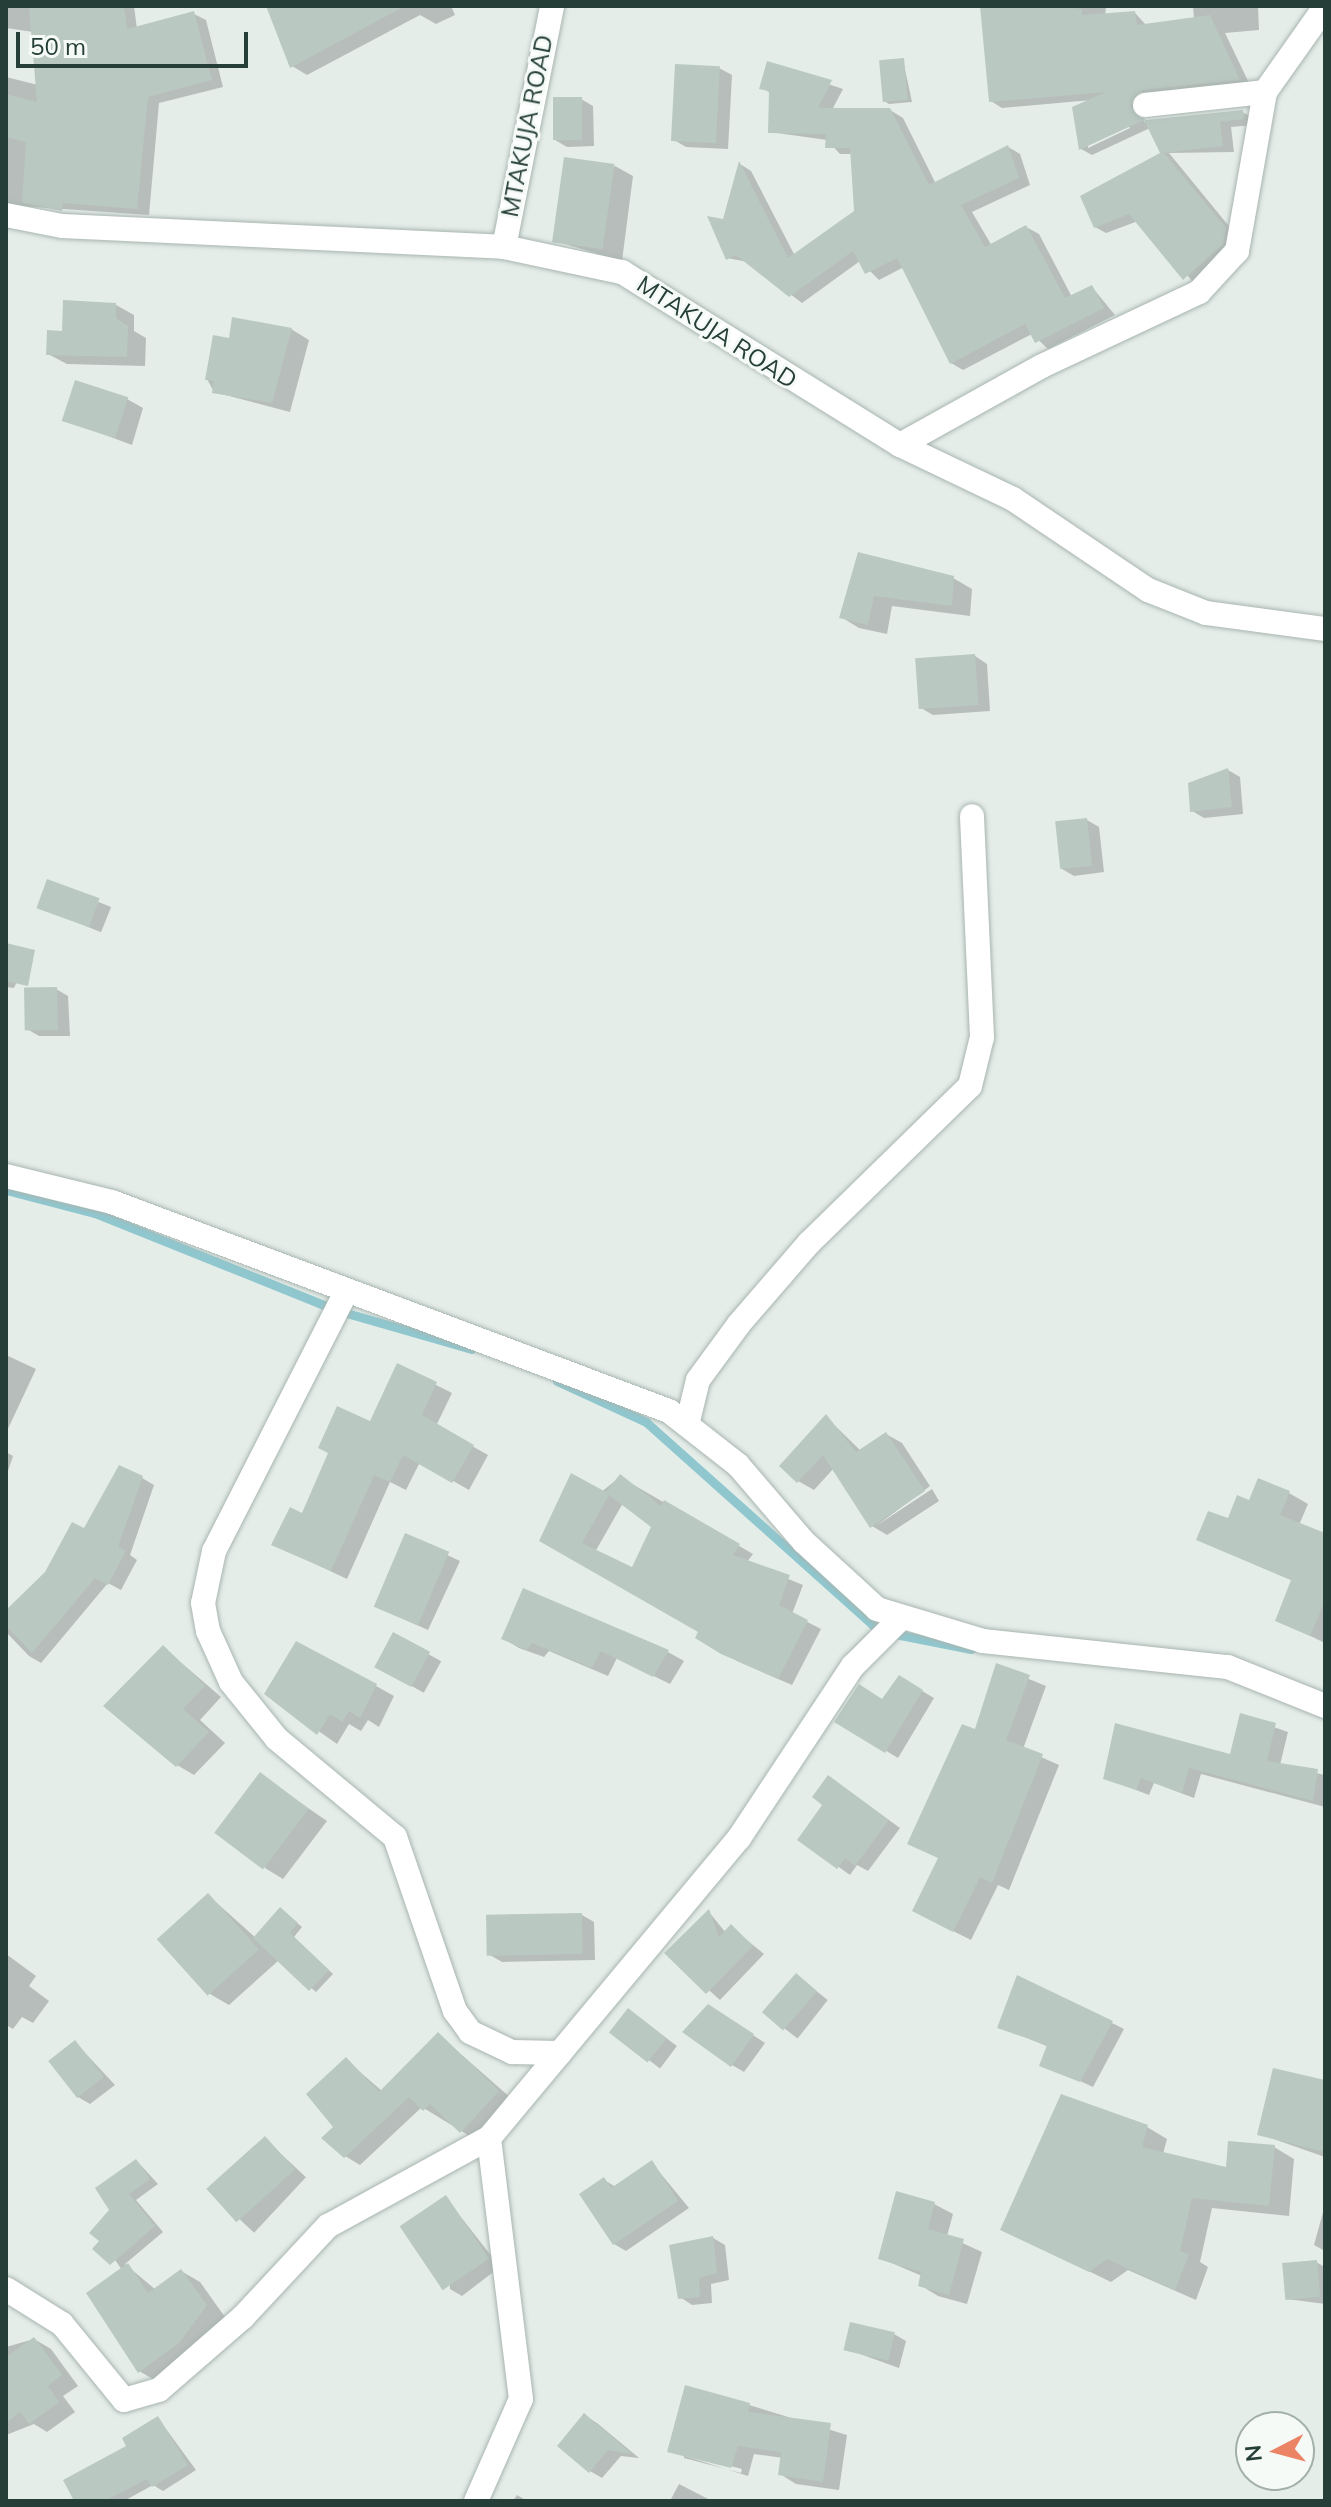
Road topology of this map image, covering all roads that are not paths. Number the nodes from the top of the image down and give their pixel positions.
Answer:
1 (552, 6) edge
2 (1325, 7) edge
3 (1265, 92) junction
4 (1145, 105) dead end
5 (6, 215) edge
6 (504, 247) junction
7 (900, 445) junction
8 (1325, 629) edge
9 (972, 816) dead end
10 (6, 1176) edge
11 (345, 1294) junction
12 (688, 1421) junction
13 (901, 1618) junction
14 (1325, 1706) edge
15 (560, 2053) junction
16 (489, 2138) junction
17 (6, 2289) edge
18 (476, 2501) edge

1 - 6 street, MTAKUJA ROAD
2 - 3 street
3 - 4 street
3 - 7 street
5 - 6 street, MTAKUJA ROAD
6 - 7 street, MTAKUJA ROAD
7 - 8 street, MTAKUJA ROAD
9 - 12 street
10 - 11 street
11 - 12 street
11 - 15 street
12 - 13 street
13 - 14 street
13 - 15 street
15 - 16 street
16 - 17 street
16 - 18 street

